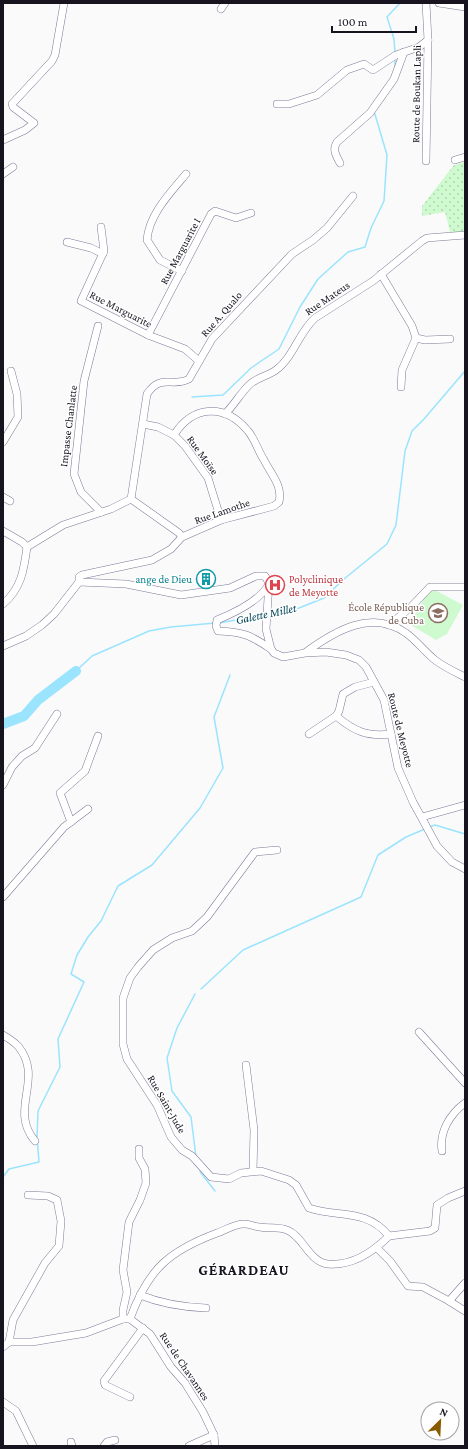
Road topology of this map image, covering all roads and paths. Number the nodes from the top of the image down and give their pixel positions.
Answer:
1 (64, 3) edge
2 (426, 3) edge
3 (444, 3) edge
4 (465, 7) edge
5 (428, 40) junction
6 (404, 52) junction
7 (277, 104) dead end
8 (3, 140) edge
9 (465, 157) edge
10 (456, 160) dead end
11 (426, 162) dead end
12 (340, 163) dead end
13 (13, 167) dead end
14 (3, 174) edge
15 (186, 174) dead end
16 (353, 196) dead end
17 (251, 213) dead end
18 (101, 227) dead end
19 (465, 235) edge
20 (67, 242) dead end
21 (103, 254) junction
22 (182, 271) junction
23 (381, 274) junction
24 (98, 326) dead end
25 (148, 335) junction
26 (416, 338) junction
27 (450, 339) dead end
28 (199, 361) junction
29 (11, 371) dead end
30 (401, 387) dead end
31 (225, 414) junction
32 (143, 424) junction
33 (174, 435) junction
34 (3, 442) edge
35 (3, 497) edge
36 (131, 499) junction
37 (10, 500) dead end
38 (101, 512) junction
39 (221, 520) junction
40 (3, 532) edge
41 (182, 537) junction
42 (27, 547) junction
43 (79, 582) junction
44 (269, 583) junction
45 (465, 587) edge
46 (3, 604) edge
47 (389, 626) junction
48 (3, 646) edge
49 (271, 649) junction
50 (305, 652) junction
51 (465, 677) edge
52 (374, 682) junction
53 (57, 714) dead end
54 (336, 716) junction
55 (309, 734) dead end
56 (391, 734) junction
57 (98, 736) dead end
58 (3, 785) edge
59 (465, 804) edge
60 (88, 809) dead end
61 (422, 817) junction
62 (71, 822) junction
63 (277, 850) dead end
64 (465, 869) edge
65 (4, 894) edge
66 (419, 1032) dead end
67 (3, 1035) edge
68 (246, 1065) dead end
69 (465, 1083) edge
70 (465, 1103) edge
71 (35, 1141) dead end
72 (139, 1149) dead end
73 (442, 1151) dead end
74 (253, 1171) junction
75 (465, 1191) edge
76 (28, 1196) dead end
77 (389, 1236) junction
78 (377, 1248) junction
79 (465, 1283) edge
80 (140, 1295) junction
81 (449, 1301) junction
82 (206, 1308) dead end
83 (465, 1311) edge
84 (127, 1319) junction
85 (143, 1328) junction
86 (6, 1344) edge
87 (130, 1397) dead end
88 (3, 1402) edge
89 (214, 1435) junction
90 (115, 1440) dead end
91 (33, 1446) edge
92 (104, 1446) edge
93 (189, 1446) edge
94 (215, 1446) edge

1 - 8 street
2 - 5 street, Route de Boukan Lapli
3 - 4 street
5 - 6 street
5 - 11 street, Route de Boukan Lapli
6 - 7 street
6 - 12 street
9 - 10 street
13 - 14 street
15 - 22 street
16 - 28 street, Rue A. Qualo
17 - 22 street, Rue Marguarite I
18 - 21 street, Rue Marguarite
19 - 23 street, Rue Mateus
20 - 21 street
21 - 25 street, Rue Marguarite
22 - 25 street, Rue Marguarite I
23 - 26 street
23 - 31 street, Rue Mateus
24 - 38 street, Impasse Chanlatte
25 - 28 street, Rue Marguarite
26 - 27 street
26 - 30 street
28 - 32 street, Rue A. Qualo
29 - 34 street
31 - 33 street
31 - 39 street, Rue Lamothe
32 - 33 street, Rue Moïse
32 - 36 street, Rue A. Qualo
33 - 39 street, Rue Moïse
35 - 37 street
36 - 38 street
36 - 41 street
38 - 42 street
39 - 41 street, Rue Lamothe
40 - 42 street
41 - 43 street, Rue Lamothe
42 - 46 street
43 - 44 street
43 - 48 street, Rue Lamothe
44 - 49 street
44 - 49 street
45 - 47 street
47 - 50 street
47 - 51 street
49 - 50 street
50 - 52 street, Route de Meyotte
52 - 54 street
52 - 56 street, Route de Meyotte
53 - 58 street
54 - 55 street
54 - 56 street
56 - 61 street, Route de Meyotte
57 - 62 street
59 - 61 street
60 - 62 street
61 - 64 street, Route de Meyotte
62 - 65 street
63 - 74 street, Rue Saint-Jude
66 - 69 street
67 - 71 street
68 - 74 street
70 - 73 street
72 - 84 street
74 - 77 street, Rue Saint-Jude
75 - 77 street
76 - 86 street
77 - 78 street
78 - 80 street
78 - 81 street
79 - 81 street
80 - 82 street
80 - 84 street
81 - 83 street
84 - 85 street, Rue de Chavannes
84 - 86 street
85 - 87 street
85 - 89 street, Rue de Chavannes
88 - 91 street
89 - 93 street
89 - 94 street, Rue de Chavannes
90 - 92 street

